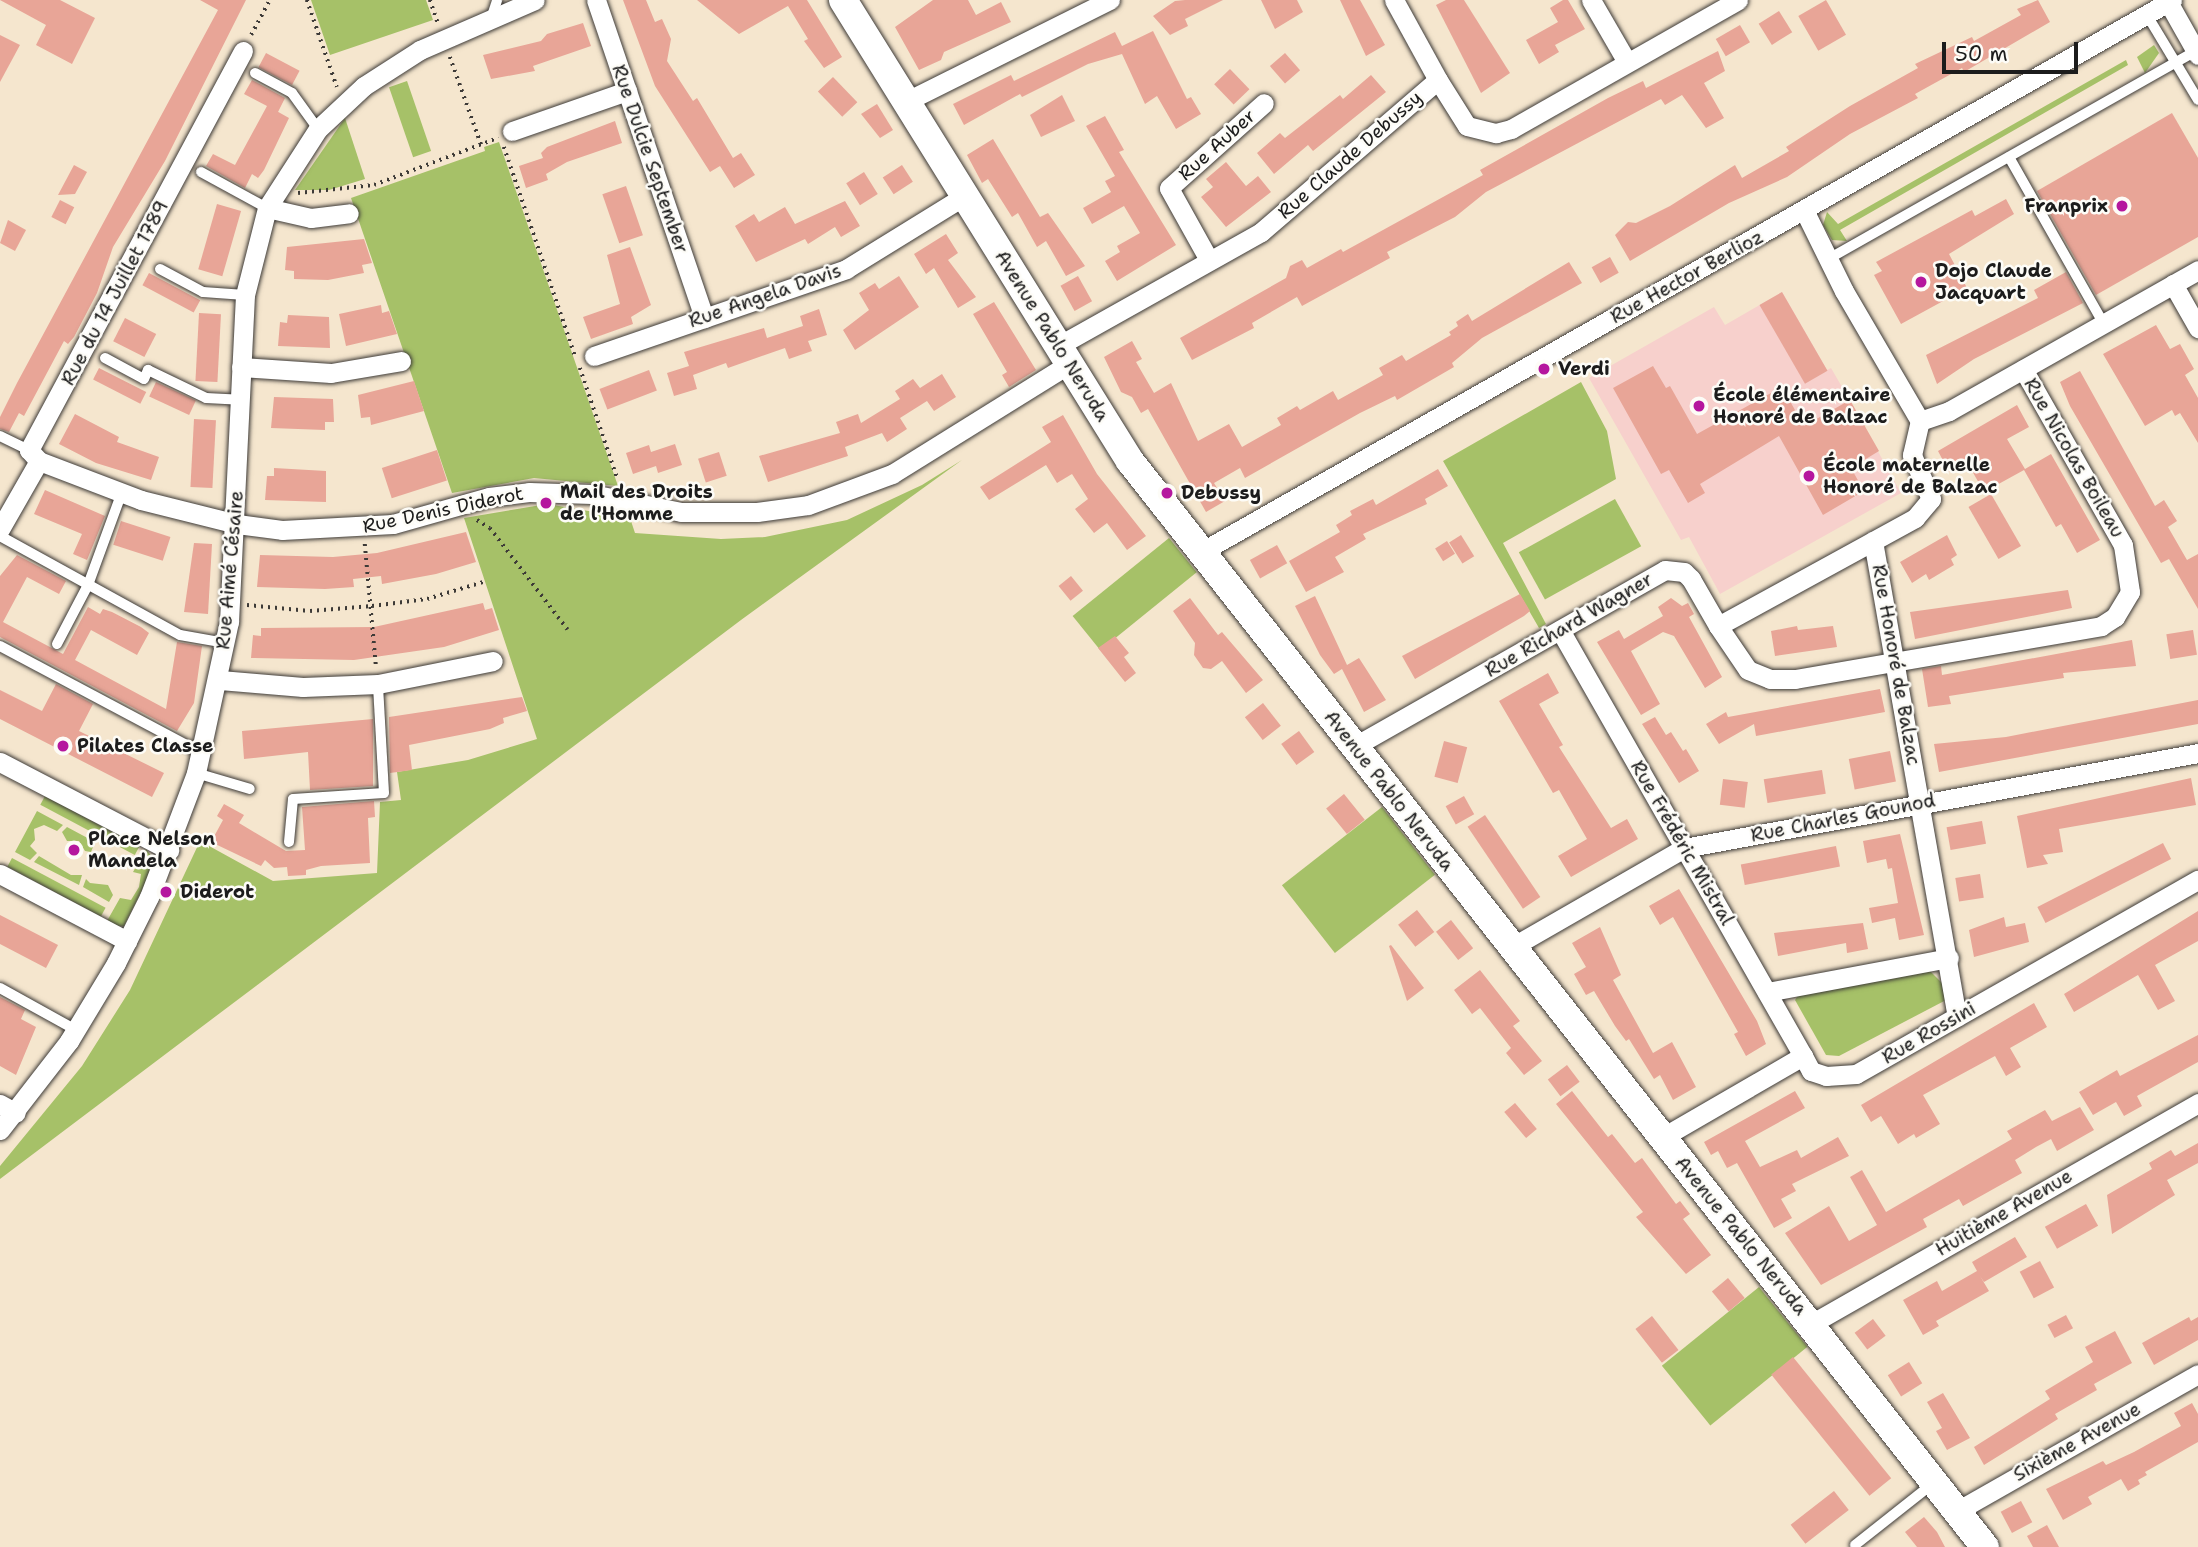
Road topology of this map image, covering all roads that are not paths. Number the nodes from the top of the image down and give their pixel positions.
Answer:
1 (535, 0) edge
2 (596, 0) edge
3 (843, 0) edge
4 (1110, 0) edge
5 (1395, 0) edge
6 (1591, 0) edge
7 (1738, 0) edge
8 (2169, 1) edge
9 (494, 10) edge
10 (2147, 15) junction
11 (243, 51) road end
12 (2197, 53) edge
13 (1627, 62) junction
14 (2175, 62) junction
15 (255, 73) dead end
16 (1438, 80) junction
17 (627, 91) junction
18 (2198, 100) edge
19 (905, 102) junction
20 (1264, 103) dead end
21 (317, 129) junction
22 (506, 134) road end
23 (2009, 157) junction
24 (201, 172) dead end
25 (964, 196) junction
26 (267, 208) junction
27 (1804, 210) junction
28 (349, 213) dead end
29 (1830, 258) junction
30 (1209, 260) junction
31 (160, 269) dead end
32 (2198, 270) edge
33 (2173, 284) junction
34 (245, 295) junction
35 (704, 318) junction
36 (2104, 324) junction
37 (2198, 328) edge
38 (1063, 355) junction
39 (594, 356) dead end
40 (105, 358) dead end
41 (401, 361) dead end
42 (241, 367) junction
43 (2023, 369) junction
44 (240, 400) junction
45 (1920, 421) junction
46 (0, 436) edge
47 (34, 456) junction
48 (122, 492) junction
49 (237, 524) junction
50 (0, 529) edge
51 (0, 536) edge
52 (1873, 541) junction
53 (1201, 552) junction
54 (88, 585) junction
55 (1718, 626) junction
56 (1560, 630) junction
57 (226, 643) junction
58 (57, 644) dead end
59 (0, 646) edge
60 (494, 661) dead end
61 (1895, 663) junction
62 (220, 680) junction
63 (378, 684) junction
64 (1355, 746) junction
65 (201, 753) junction
66 (2198, 753) edge
67 (0, 762) edge
68 (196, 773) junction
69 (250, 789) dead end
70 (1921, 804) junction
71 (289, 842) dead end
72 (1684, 848) junction
73 (169, 850) junction
74 (0, 874) edge
75 (2198, 880) edge
76 (127, 941) junction
77 (1512, 947) junction
78 (1949, 958) junction
79 (0, 989) edge
80 (1767, 992) junction
81 (1957, 1017) junction
82 (76, 1030) junction
83 (1803, 1056) junction
84 (2198, 1103) edge
85 (8, 1109) edge
86 (0, 1130) edge
87 (1663, 1138) junction
88 (1811, 1324) junction
89 (2198, 1374) edge
90 (1935, 1483) junction
91 (1957, 1511) junction
92 (1855, 1545) dead end
93 (1985, 1547) edge

1 - 9 street, Rue Aimé Césaire
2 - 17 street, Rue Dulcie September
3 - 19 street, Avenue Pablo Neruda
4 - 19 street
5 - 16 street
6 - 13 street
7 - 13 street, Rue Claude Debussy
8 - 10 street, Rue Hector Berlioz
8 - 12 street
9 - 21 street, Rue Aimé Césaire
10 - 14 lane
10 - 27 street, Rue Hector Berlioz
11 - 47 street, Rue du 14 Juillet 1789
12 - 14 lane
13 - 16 street, Rue Claude Debussy
14 - 18 lane
14 - 23 lane
15 - 21 lane
16 - 30 street, Rue Claude Debussy
17 - 22 street
17 - 35 street, Rue Dulcie September
19 - 25 street, Avenue Pablo Neruda
20 - 30 street, Rue Auber
21 - 26 street, Rue Aimé Césaire
23 - 29 lane
23 - 36 lane
24 - 26 lane
25 - 35 street, Rue Angela Davis
25 - 38 street, Avenue Pablo Neruda
26 - 28 street
26 - 34 street, Rue Aimé Césaire
27 - 29 street
27 - 53 street, Rue Hector Berlioz
29 - 45 street
30 - 38 street, Rue Claude Debussy
31 - 34 lane
32 - 33 street
33 - 36 street
33 - 37 street
34 - 42 street, Rue Aimé Césaire
35 - 39 street, Rue Angela Davis
36 - 43 street
38 - 49 street, Rue Denis Diderot
38 - 53 street, Avenue Pablo Neruda
40 - 44 lane
41 - 42 street
42 - 44 street, Rue Aimé Césaire
43 - 45 street
43 - 61 street, Rue Nicolas Boileau
44 - 49 street, Rue Aimé Césaire
45 - 52 street, Rue Honoré de Balzac
46 - 47 lane
47 - 48 street, Rue Denis Diderot
47 - 50 street, Rue du 14 Juillet 1789
48 - 49 street, Rue Denis Diderot
48 - 54 lane
49 - 57 street, Rue Aimé Césaire
51 - 54 lane
52 - 55 street
52 - 61 street, Rue Honoré de Balzac
53 - 64 street, Avenue Pablo Neruda
54 - 57 lane
54 - 58 lane
55 - 56 street, Rue Richard Wagner
55 - 61 street, Rue Nicolas Boileau
56 - 64 street, Rue Richard Wagner
56 - 72 street, Rue Frédéric Mistral
57 - 62 street, Rue Aimé Césaire
59 - 65 lane
60 - 63 street
61 - 70 street, Rue Honoré de Balzac
62 - 63 street
62 - 65 street, Rue Aimé Césaire
63 - 71 lane
64 - 77 street, Avenue Pablo Neruda
65 - 68 street, Rue Aimé Césaire
66 - 70 street, Rue Charles Gounod
67 - 73 street
68 - 69 lane
68 - 73 street, Rue Aimé Césaire
70 - 72 street, Rue Charles Gounod
70 - 78 street, Rue Honoré de Balzac
72 - 77 street, Rue Charles Gounod
72 - 80 street, Rue Frédéric Mistral
73 - 76 street, Rue Aimé Césaire
74 - 76 street
75 - 81 street, Rue Rossini
76 - 82 street, Rue Aimé Césaire
77 - 87 street, Avenue Pablo Neruda
78 - 80 street
78 - 81 street, Rue Honoré de Balzac
79 - 82 lane
80 - 83 street, Rue Frédéric Mistral
81 - 83 street, Rue Rossini
82 - 85 street, Rue Aimé Césaire
83 - 87 street
84 - 88 street, Huitième Avenue
85 - 86 street, Rue Aimé Césaire
87 - 88 street, Avenue Pablo Neruda
88 - 90 street, Avenue Pablo Neruda
89 - 91 street, Sixième Avenue
90 - 91 street, Avenue Pablo Neruda
90 - 92 lane
91 - 93 street, Avenue Pablo Neruda

